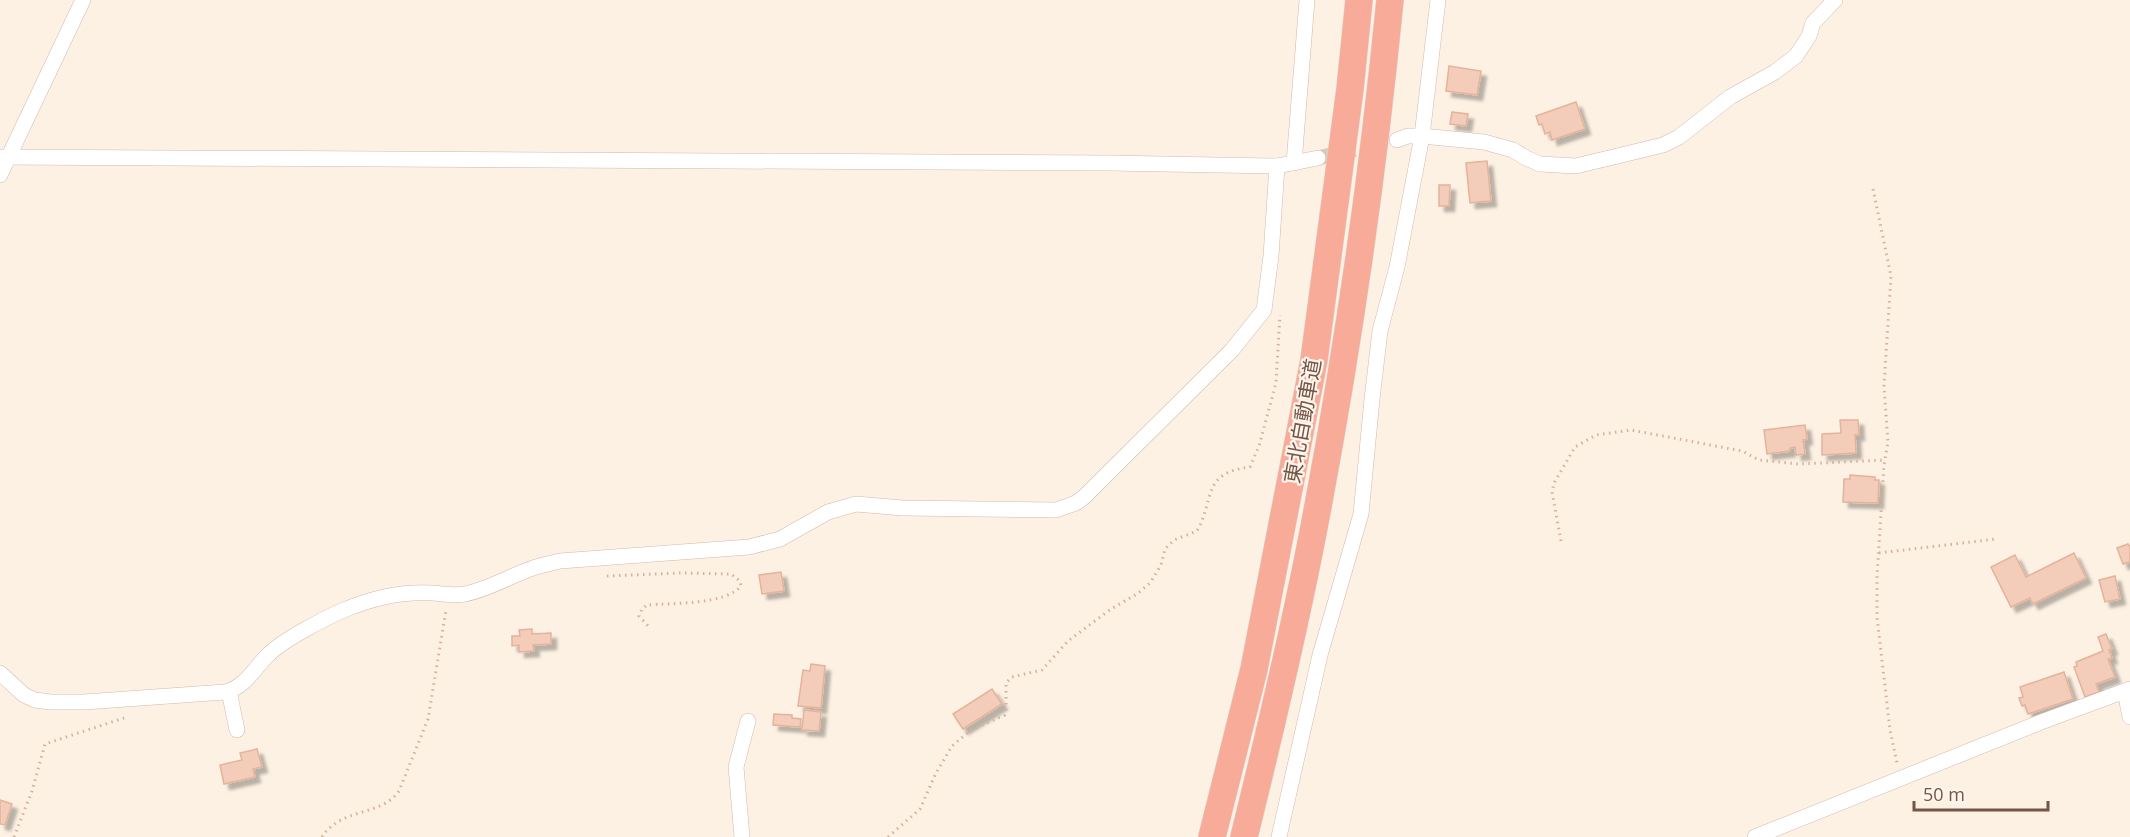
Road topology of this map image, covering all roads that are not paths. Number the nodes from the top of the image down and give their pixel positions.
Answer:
1 (82, 0) edge
2 (1307, 0) edge
3 (1359, 0) edge
4 (1390, 0) edge
5 (1438, 0) edge
6 (1835, 0) edge
7 (1422, 136) junction
8 (1397, 140) tunnel mouth
9 (4, 157) edge
10 (1318, 158) tunnel mouth
11 (1294, 163) junction
12 (1276, 166) junction
13 (0, 175) edge
14 (0, 673) edge
15 (2128, 690) edge
16 (229, 691) junction
17 (2130, 717) edge
18 (748, 721) dead end
19 (237, 730) dead end
20 (742, 837) edge
21 (1212, 837) edge
22 (1244, 837) edge
23 (1279, 837) edge
24 (1755, 837) edge

1 - 9 street
2 - 11 street
3 - 21 highway, 東北自動車道
4 - 22 highway, 東北自動車道
5 - 7 street
6 - 7 street
7 - 8 street
7 - 23 street
9 - 12 street
9 - 13 street
10 - 11 street
11 - 12 street
12 - 16 street
14 - 16 street
15 - 17 street
15 - 24 street
16 - 19 street
18 - 20 street

